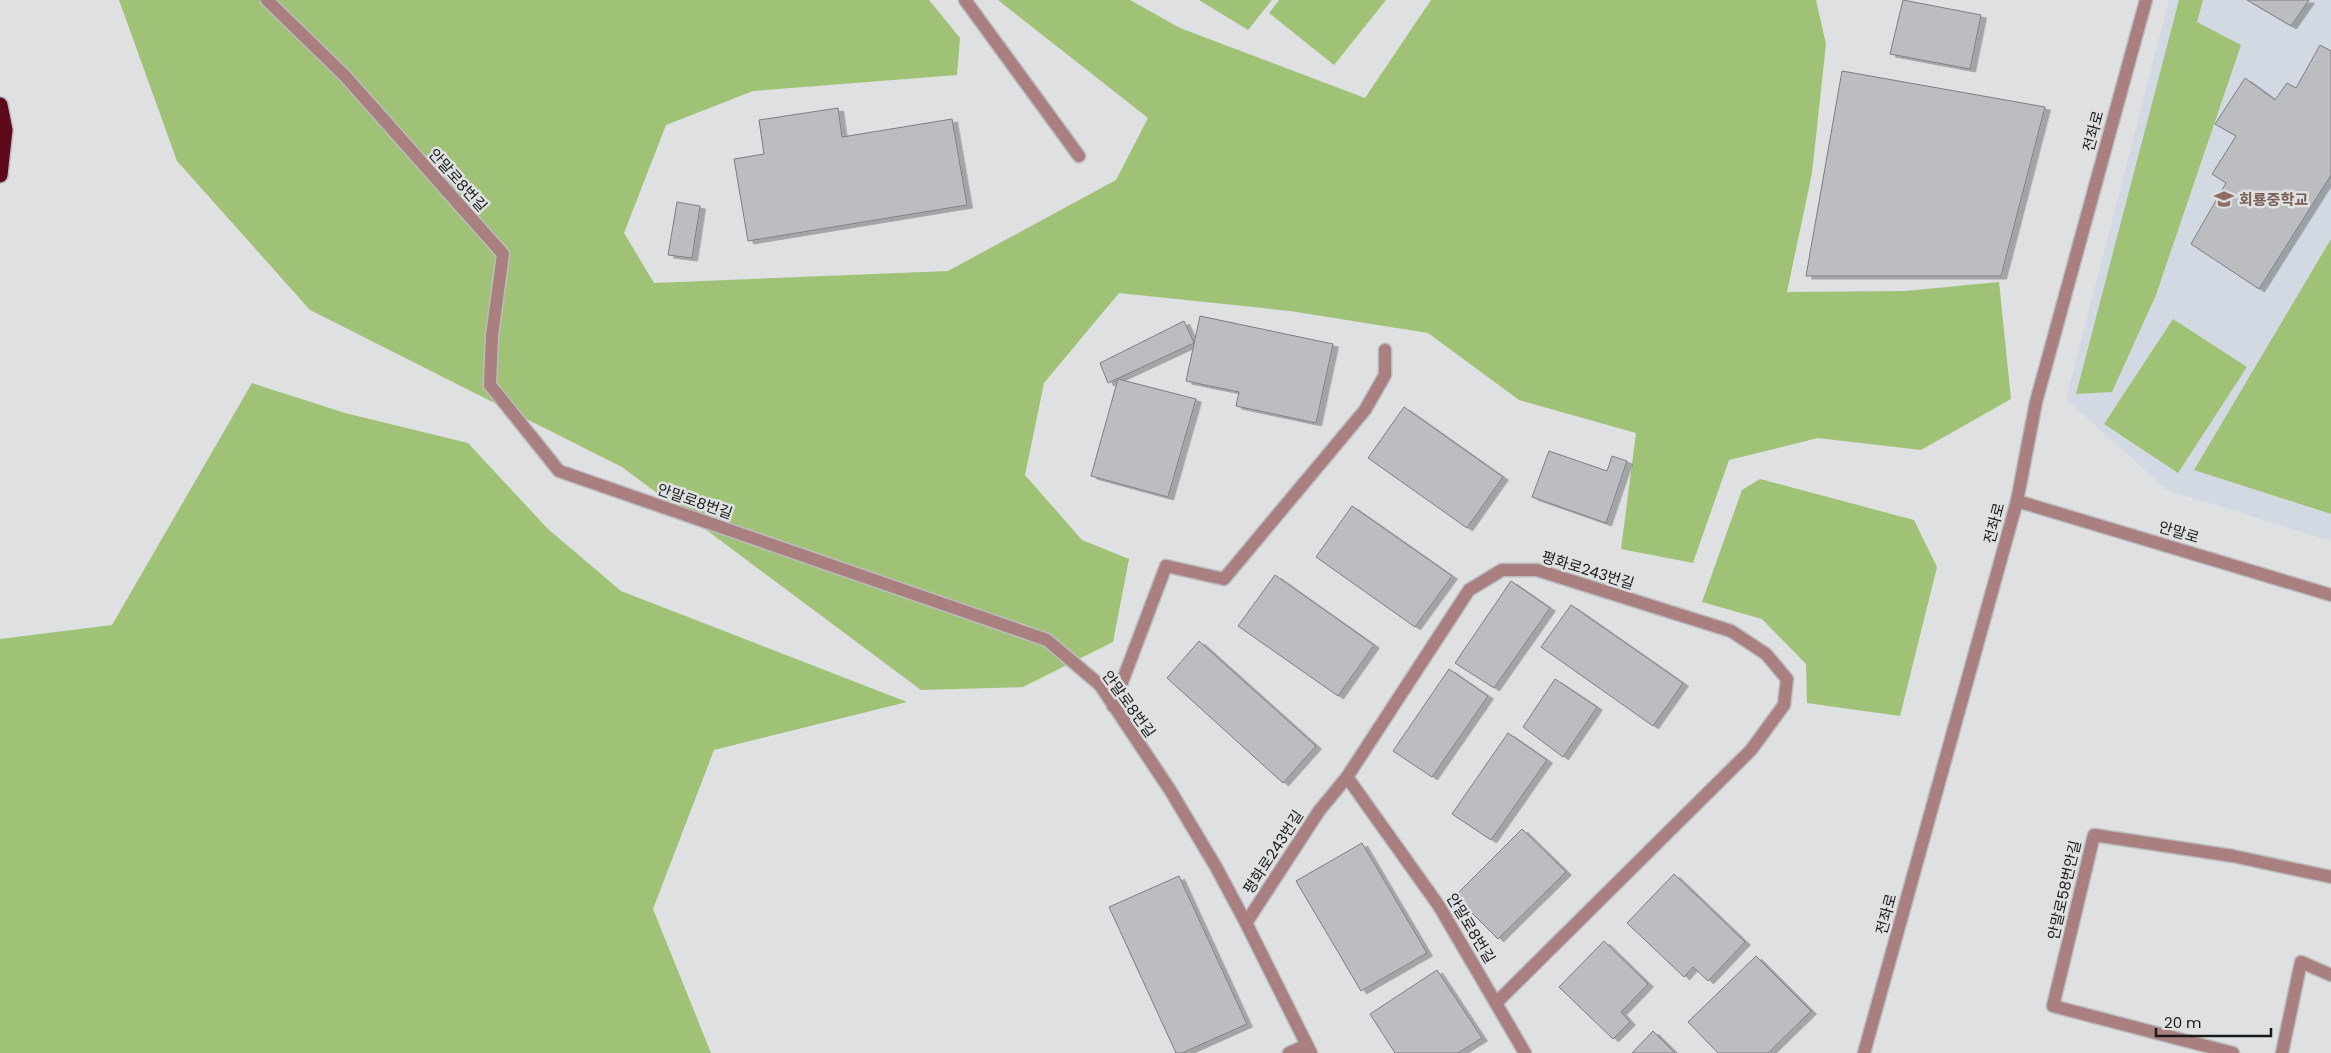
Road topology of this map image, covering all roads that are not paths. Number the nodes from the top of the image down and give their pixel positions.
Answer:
1 (267, 0) edge
2 (965, 0) edge
3 (2146, 0) edge
4 (0, 106) edge
5 (1079, 156) dead end
6 (0, 174) edge
7 (1385, 350) dead end
8 (2017, 501) junction
9 (2331, 595) edge
10 (1114, 706) junction
11 (1347, 777) junction
12 (2331, 876) edge
13 (1246, 923) junction
14 (2331, 975) edge
15 (1496, 1003) junction
16 (1309, 1049) edge
17 (1289, 1053) edge
18 (1525, 1053) edge
19 (1864, 1053) edge
20 (2233, 1053) edge
21 (2282, 1053) edge

1 - 10 street, 안말로8번길
2 - 5 street
3 - 8 street, 전좌로
4 - 6 highway
7 - 10 street
8 - 9 street, 안말로
8 - 19 street, 전좌로
10 - 13 street, 안말로8번길
11 - 13 street, 평화로243번길
11 - 15 street, 안말로8번길
11 - 15 street, 평화로243번길
12 - 20 street, 안말로58번안길
13 - 16 street
14 - 21 street
15 - 18 street, 안말로8번길
16 - 17 street

